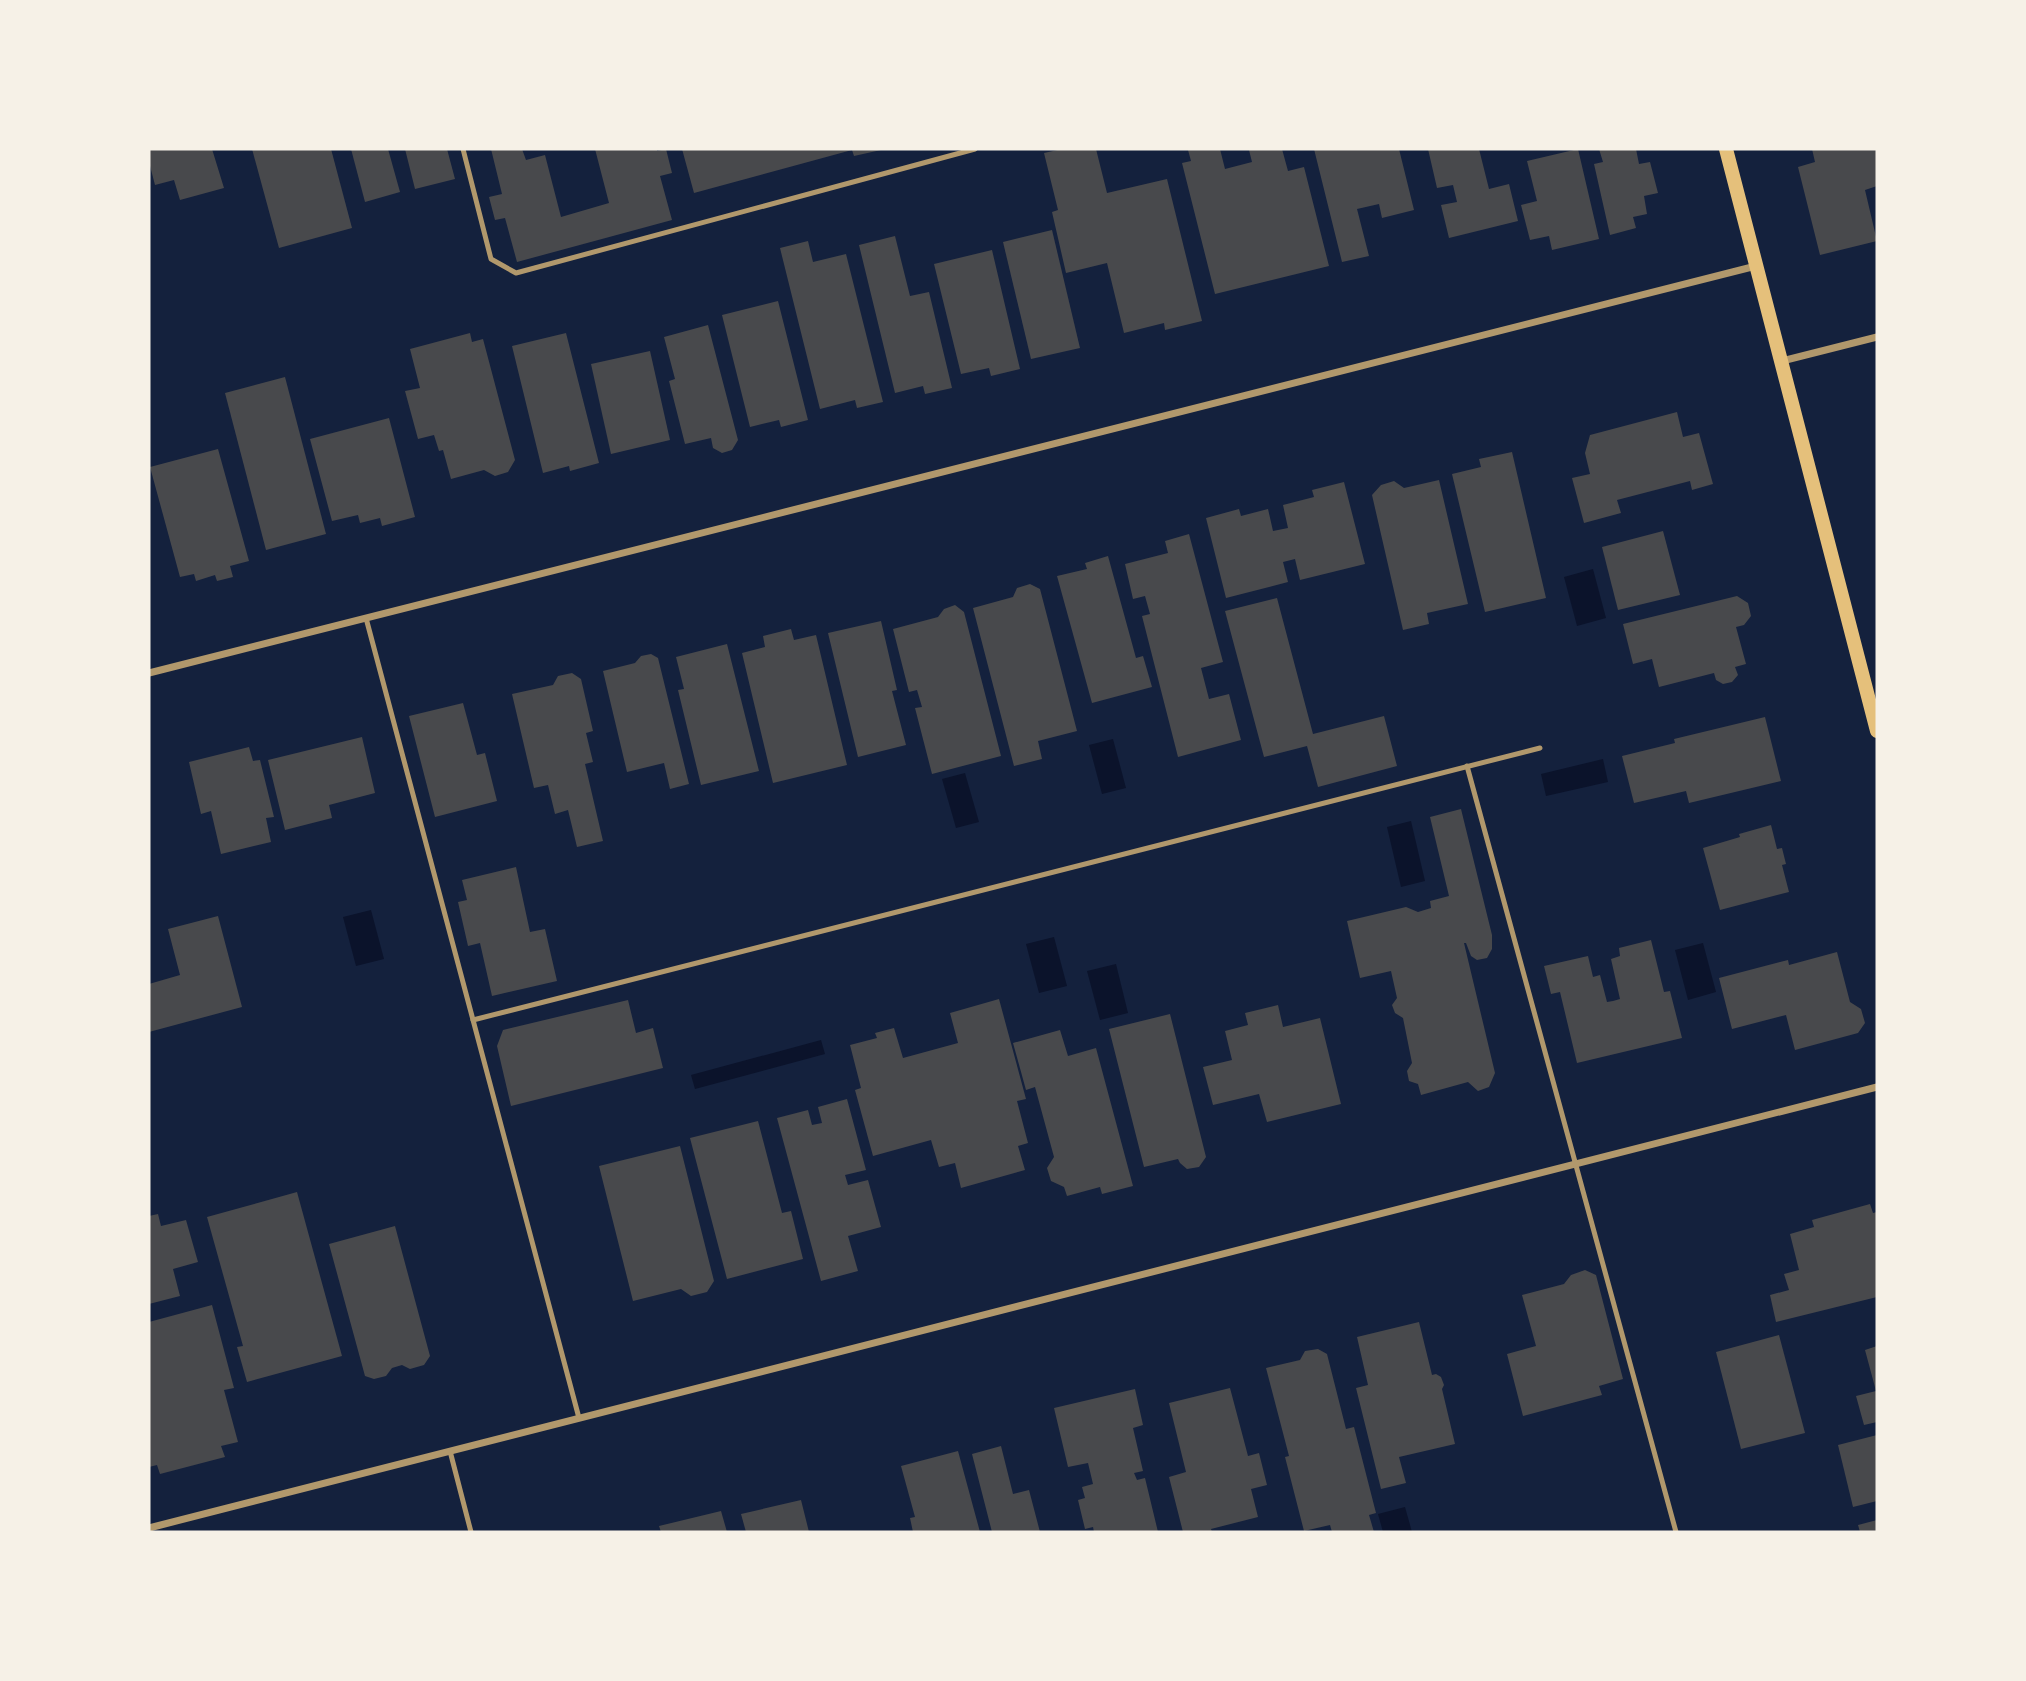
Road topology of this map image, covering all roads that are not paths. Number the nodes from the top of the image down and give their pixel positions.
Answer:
1 (463, 149) edge
2 (975, 149) edge
3 (1726, 149) edge
4 (1757, 266) junction
5 (1877, 337) edge
6 (1782, 361) junction
7 (366, 618) junction
8 (149, 673) edge
9 (1877, 731) edge
10 (1540, 748) dead end
11 (1467, 766) junction
12 (473, 1020) junction
13 (1877, 1087) edge
14 (1574, 1164) junction
15 (579, 1418) junction
16 (450, 1451) junction
17 (149, 1528) edge
18 (471, 1532) edge
19 (1676, 1532) edge

1 - 2 lane
3 - 4 main road
4 - 6 main road
4 - 7 street
5 - 6 street
6 - 9 main road
7 - 8 street
7 - 12 lane
10 - 11 lane
11 - 12 lane
11 - 14 lane
12 - 15 lane
13 - 14 street
14 - 15 street
14 - 19 lane
15 - 16 street
16 - 17 street
16 - 18 lane

